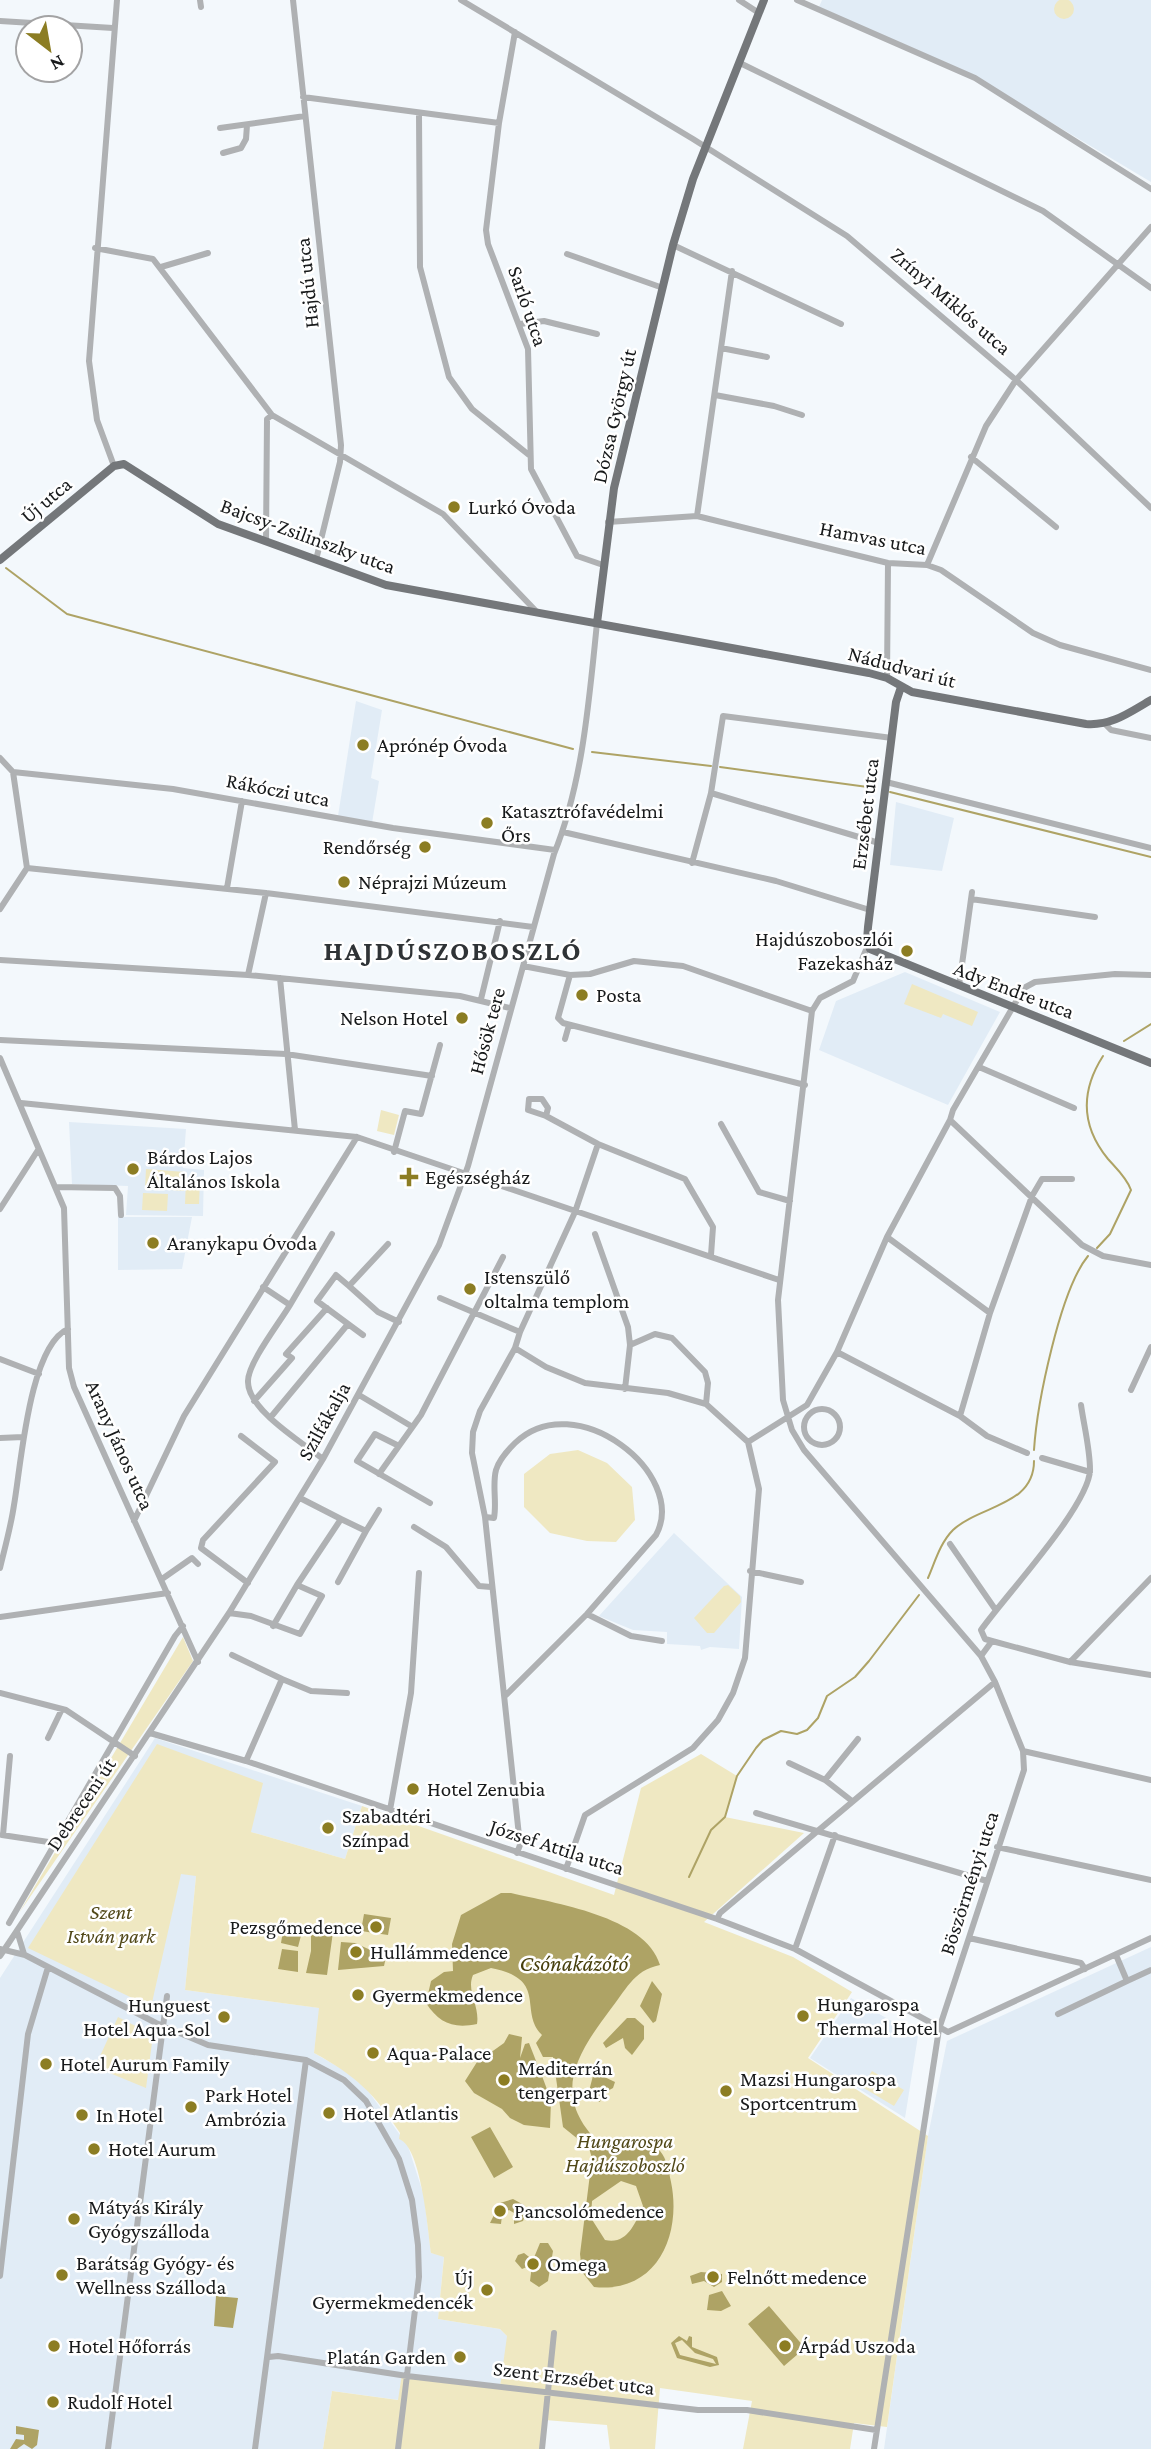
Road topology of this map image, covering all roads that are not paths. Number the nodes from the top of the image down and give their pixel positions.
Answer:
1 (117, 0) edge
2 (293, 0) edge
3 (461, 0) edge
4 (739, 0) edge
5 (764, 0) edge
6 (797, 0) edge
7 (759, 13) junction
8 (0, 21) edge
9 (113, 28) junction
10 (515, 32) junction
11 (740, 63) junction
12 (303, 97) junction
13 (419, 114) junction
14 (305, 116) junction
15 (499, 123) junction
16 (247, 125) junction
17 (220, 128) dead end
18 (705, 148) junction
19 (223, 153) dead end
20 (1151, 189) edge
21 (1151, 228) edge
22 (673, 245) junction
23 (96, 248) junction
24 (208, 253) dead end
25 (567, 254) dead end
26 (1121, 263) junction
27 (161, 268) junction
28 (732, 271) junction
29 (663, 288) junction
30 (1151, 288) edge
31 (520, 324) junction
32 (841, 324) dead end
33 (597, 334) dead end
34 (721, 348) junction
35 (767, 357) dead end
36 (1016, 380) junction
37 (715, 395) junction
38 (272, 415) junction
39 (802, 415) dead end
40 (341, 455) junction
41 (529, 456) junction
42 (971, 457) junction
43 (114, 466) junction
44 (1151, 508) edge
45 (697, 516) junction
46 (608, 522) junction
47 (1056, 527) dead end
48 (267, 542) junction
49 (0, 560) edge
50 (316, 560) junction
51 (888, 563) junction
52 (603, 565) junction
53 (927, 565) junction
54 (535, 610) junction
55 (597, 623) junction
56 (1151, 670) edge
57 (887, 678) junction
58 (901, 687) junction
59 (1151, 700) edge
60 (1105, 724) junction
61 (892, 738) junction
62 (1151, 738) edge
63 (0, 758) edge
64 (13, 772) junction
65 (886, 782) junction
66 (712, 793) junction
67 (242, 801) junction
68 (563, 832) junction
69 (879, 843) junction
70 (1151, 848) edge
71 (554, 852) junction
72 (692, 863) junction
73 (27, 867) junction
74 (227, 888) junction
75 (265, 892) junction
76 (0, 909) edge
77 (870, 910) junction
78 (1095, 917) dead end
79 (499, 921) junction
80 (533, 927) junction
81 (868, 945) junction
82 (1, 960) edge
83 (523, 966) junction
84 (248, 975) junction
85 (570, 975) junction
86 (1151, 975) edge
87 (280, 978) junction
88 (959, 986) junction
89 (481, 999) junction
90 (1012, 1006) junction
91 (510, 1008) junction
92 (812, 1011) junction
93 (570, 1025) junction
94 (565, 1039) dead end
95 (0, 1041) edge
96 (440, 1045) dead end
97 (286, 1054) junction
98 (0, 1058) edge
99 (1151, 1063) edge
100 (979, 1066) junction
101 (432, 1076) junction
102 (806, 1085) junction
103 (20, 1103) junction
104 (1074, 1108) dead end
105 (546, 1116) dead end
106 (950, 1120) junction
107 (721, 1124) dead end
108 (295, 1130) junction
109 (357, 1138) junction
110 (597, 1144) junction
111 (38, 1150) junction
112 (394, 1152) junction
113 (465, 1176) junction
114 (1072, 1179) dead end
115 (57, 1187) junction
116 (1032, 1196) junction
117 (790, 1201) junction
118 (0, 1209) edge
119 (575, 1212) junction
120 (121, 1215) dead end
121 (332, 1234) dead end
122 (594, 1234) dead end
123 (887, 1237) junction
124 (388, 1244) dead end
125 (711, 1255) junction
126 (503, 1256) dead end
127 (1151, 1265) edge
128 (779, 1280) junction
129 (349, 1286) junction
130 (263, 1287) junction
131 (440, 1298) dead end
132 (290, 1305) junction
133 (327, 1308) junction
134 (476, 1312) junction
135 (990, 1313) junction
136 (399, 1322) junction
137 (348, 1324) junction
138 (68, 1329) junction
139 (520, 1332) junction
140 (363, 1335) dead end
141 (629, 1345) junction
142 (1151, 1347) edge
143 (515, 1348) junction
144 (836, 1352) junction
145 (0, 1359) edge
146 (39, 1374) junction
147 (625, 1389) junction
148 (1131, 1390) dead end
149 (359, 1395) junction
150 (254, 1401) junction
151 (706, 1404) junction
152 (1081, 1405) dead end
153 (809, 1408) junction
154 (960, 1416) junction
155 (270, 1418) junction
156 (788, 1419) junction
157 (411, 1426) junction
158 (241, 1436) dead end
159 (23, 1437) junction
160 (0, 1438) edge
161 (748, 1441) junction
162 (397, 1445) junction
163 (1027, 1453) dead end
164 (1042, 1458) dead end
165 (323, 1459) junction
166 (1090, 1472) junction
167 (379, 1474) junction
168 (300, 1498) junction
169 (430, 1503) dead end
170 (379, 1510) dead end
171 (485, 1517) junction
172 (341, 1519) junction
173 (134, 1521) junction
174 (414, 1527) dead end
175 (366, 1531) junction
176 (4, 1534) edge
177 (950, 1544) dead end
178 (198, 1564) dead end
179 (0, 1568) edge
180 (750, 1571) junction
181 (419, 1573) dead end
182 (1151, 1578) edge
183 (162, 1579) junction
184 (338, 1582) dead end
185 (801, 1582) dead end
186 (248, 1583) junction
187 (298, 1585) junction
188 (491, 1587) junction
189 (168, 1593) junction
190 (995, 1609) junction
191 (229, 1613) junction
192 (587, 1614) junction
193 (0, 1617) edge
194 (183, 1626) junction
195 (273, 1626) junction
196 (662, 1641) dead end
197 (992, 1641) junction
198 (232, 1656) dead end
199 (981, 1656) junction
200 (198, 1662) junction
201 (1069, 1662) junction
202 (192, 1671) joint
203 (1151, 1675) edge
204 (282, 1679) junction
205 (995, 1682) junction
206 (0, 1693) edge
207 (347, 1693) dead end
208 (505, 1696) junction
209 (62, 1709) junction
210 (150, 1733) junction
211 (48, 1738) dead end
212 (858, 1739) dead end
213 (114, 1741) junction
214 (1023, 1751) junction
215 (10, 1756) dead end
216 (135, 1756) junction
217 (246, 1761) junction
218 (789, 1763) dead end
219 (825, 1780) junction
220 (1151, 1780) edge
221 (852, 1801) junction
222 (390, 1810) junction
223 (756, 1813) dead end
224 (817, 1830) junction
225 (2, 1835) edge
226 (835, 1835) junction
227 (55, 1843) junction
228 (997, 1847) junction
229 (517, 1853) junction
230 (566, 1869) junction
231 (1151, 1880) edge
232 (987, 1881) junction
233 (717, 1919) junction
234 (9, 1923) dead end
235 (17, 1931) junction
236 (969, 1938) junction
237 (1151, 1938) edge
238 (3, 1949) edge
239 (796, 1949) junction
240 (25, 1955) junction
241 (1116, 1955) junction
242 (0, 1956) edge
243 (48, 1967) junction
244 (1085, 1969) junction
245 (1151, 1970) edge
246 (1127, 1981) junction
247 (167, 1996) dead end
248 (1058, 2014) dead end
249 (162, 2026) junction
250 (939, 2029) junction
251 (306, 2060) junction
252 (3, 2234) edge
253 (0, 2276) edge
254 (554, 2333) dead end
255 (269, 2357) junction
256 (407, 2376) junction
257 (549, 2393) junction
258 (876, 2430) junction
259 (108, 2449) edge
260 (255, 2449) edge
261 (398, 2449) edge
262 (542, 2449) edge
263 (874, 2449) edge

1 - 9 street
2 - 12 street, Hajdú utca
3 - 10 street, Zrínyi Miklós utca
4 - 7 street
5 - 7 main road, Dózsa György út
6 - 20 street
7 - 11 main road, Dózsa György út
8 - 9 street
9 - 23 street
10 - 15 street, Sarló utca
10 - 18 street, Zrínyi Miklós utca
11 - 18 main road, Dózsa György út
11 - 26 street
12 - 13 street
12 - 14 street, Hajdú utca
13 - 15 street
13 - 41 street
14 - 16 street
14 - 40 street, Hajdú utca
15 - 31 street, Sarló utca
16 - 17 street
16 - 19 street
18 - 22 main road, Dózsa György út
18 - 36 street, Zrínyi Miklós utca
21 - 26 street
22 - 28 street
22 - 29 main road, Dózsa György út
23 - 27 street
23 - 43 street
24 - 27 street
25 - 29 street
26 - 30 street
26 - 36 street
27 - 38 street
28 - 32 street
28 - 34 street
29 - 46 main road, Dózsa György út
31 - 33 street
31 - 41 street, Sarló utca
34 - 35 street
34 - 37 street
36 - 42 street
36 - 44 street, Zrínyi Miklós utca
37 - 39 street
37 - 45 street
38 - 40 street
38 - 48 street
40 - 50 street, Hajdú utca
40 - 54 street
41 - 52 street, Sarló utca
42 - 47 street
42 - 53 street
43 - 48 main road, Bajcsy-Zsilinszky utca
43 - 49 main road, Új utca
45 - 46 street, Hamvas utca
45 - 51 street, Hamvas utca
46 - 52 main road, Dózsa György út
48 - 50 main road, Bajcsy-Zsilinszky utca
50 - 54 main road, Bajcsy-Zsilinszky utca
51 - 53 street, Hamvas utca
51 - 57 street
52 - 55 main road, Dózsa György út
53 - 56 street, Hamvas utca
54 - 55 main road, Bajcsy-Zsilinszky utca
55 - 57 main road, Nádudvari út
55 - 68 street, Dózsa György út
57 - 58 main road, Nádudvari út
58 - 60 main road, Nádudvari út
58 - 61 main road, Erzsébet utca
59 - 60 main road
60 - 62 street
61 - 65 main road, Erzsébet utca
61 - 66 street
63 - 64 street
64 - 67 street, Rákóczi utca
64 - 73 street
65 - 69 main road, Erzsébet utca
65 - 70 street
66 - 69 street
66 - 72 street
67 - 71 street, Rákóczi utca
67 - 74 street
68 - 71 street, Dózsa György út
68 - 72 street
69 - 77 main road, Erzsébet utca
71 - 80 street, Hősök tere
72 - 77 street
73 - 74 street
73 - 76 street
74 - 75 street
75 - 79 street
75 - 84 street
77 - 81 main road, Erzsébet utca
78 - 88 street
79 - 80 street
79 - 89 street, Hősök tere
80 - 83 street, Hősök tere
81 - 88 main road, Ady Endre utca
81 - 92 street
82 - 84 street
83 - 85 street
83 - 91 street, Hősök tere
84 - 87 street
85 - 92 street
85 - 93 street
86 - 90 street
87 - 89 street
87 - 97 street
88 - 90 main road, Ady Endre utca
89 - 91 street
90 - 99 main road, Ady Endre utca
90 - 100 street
91 - 113 street, Hősök tere
92 - 102 street, Böszörményi utca
93 - 94 street
93 - 102 street
95 - 97 street
96 - 101 street
97 - 101 street
97 - 108 street
98 - 103 street, Arany János utca
100 - 104 street
100 - 106 street
101 - 112 street
102 - 117 street, Böszörményi utca
103 - 108 street
103 - 111 street, Arany János utca
105 - 110 street
106 - 116 street
106 - 123 street
107 - 117 street
108 - 109 street
109 - 112 street
109 - 130 street
110 - 119 street
110 - 125 street
111 - 115 street, Arany János utca
111 - 118 street
112 - 113 street
113 - 119 street
113 - 136 street, Szilfákalja
114 - 116 street
115 - 120 street
115 - 138 street, Arany János utca
116 - 127 street
116 - 135 street
117 - 128 street, Böszörményi utca
119 - 125 street
119 - 139 street
121 - 132 street
122 - 141 street
123 - 135 street
123 - 144 street
124 - 129 street
125 - 128 street
126 - 134 street
128 - 156 street, Böszörményi utca
129 - 133 street
129 - 136 street
130 - 132 street
130 - 173 street
131 - 134 street
132 - 150 street
133 - 137 street
133 - 150 street
134 - 139 street
134 - 157 street
135 - 154 street
136 - 149 street, Szilfákalja
137 - 140 street
137 - 155 street
138 - 146 street
138 - 173 street, Arany János utca
139 - 143 street
141 - 147 street
141 - 151 street
142 - 148 street
143 - 147 street
143 - 171 street
144 - 153 street
144 - 154 street
145 - 146 street
146 - 159 street
147 - 151 street
149 - 157 street
149 - 165 street, Szilfákalja
150 - 155 street
151 - 161 street
152 - 166 street
153 - 153 street
153 - 156 street
154 - 163 street
155 - 165 street
156 - 161 street
156 - 199 street, Böszörményi utca
157 - 162 street
158 - 186 street
159 - 160 street
159 - 176 street
161 - 180 street
162 - 167 street
162 - 167 street
164 - 166 street
165 - 168 street, Szilfákalja
166 - 190 street
167 - 169 street
168 - 172 street
168 - 186 street, Szilfákalja
170 - 175 street
171 - 188 street
171 - 192 street
172 - 175 street
172 - 187 street
173 - 183 street, Arany János utca
174 - 188 street
175 - 184 street
176 - 179 street
177 - 190 street
178 - 183 street
180 - 185 street
180 - 230 street
181 - 222 street
182 - 201 street
183 - 189 street, Arany János utca
186 - 191 street, Szilfákalja
187 - 195 street
187 - 195 street
188 - 208 street
189 - 193 street
189 - 194 street, Arany János utca
190 - 197 street
191 - 195 street
191 - 200 street, Szilfákalja
192 - 196 street
192 - 208 street
194 - 200 street, Arany János utca
194 - 213 street
197 - 199 street
197 - 201 street
198 - 204 street
199 - 205 street, Böszörményi utca
200 - 202 street, Szilfákalja
201 - 203 street
202 - 210 street, Debreceni út
204 - 207 street
204 - 217 street
205 - 214 street, Böszörményi utca
205 - 221 street
206 - 209 street
208 - 229 street
209 - 211 street
209 - 213 street
210 - 216 street, Debreceni út
210 - 217 street, József Attila utca
212 - 219 street
213 - 216 street
213 - 227 street
214 - 220 street
214 - 228 street, Böszörményi utca
215 - 225 street
216 - 235 street, Debreceni út
217 - 222 street, József Attila utca
218 - 219 street
219 - 221 street
221 - 224 street
222 - 229 street, József Attila utca
223 - 224 street
224 - 226 street
224 - 233 street
225 - 227 street
226 - 232 street
226 - 239 street
227 - 234 street
228 - 231 street
228 - 232 street, Böszörményi utca
229 - 230 street, József Attila utca
230 - 233 street, József Attila utca
232 - 236 street, Böszörményi utca
233 - 239 street, József Attila utca
235 - 238 street, Debreceni út
235 - 240 street
236 - 244 street
236 - 250 street, Böszörményi utca
237 - 241 street
238 - 240 street
238 - 242 street, Debreceni út
239 - 250 street, József Attila utca
240 - 243 street
241 - 244 street
241 - 246 street
243 - 249 street
243 - 252 street
244 - 250 street
245 - 246 street
246 - 248 street
247 - 249 street
249 - 251 street
249 - 259 street
250 - 258 street, Böszörményi utca
251 - 255 street
251 - 256 street
252 - 253 street
254 - 257 street
255 - 256 street, Szent Erzsébet utca
255 - 260 street
256 - 257 street, Szent Erzsébet utca
256 - 261 street
257 - 258 street, Szent Erzsébet utca
257 - 262 street
258 - 263 street, Böszörményi utca

